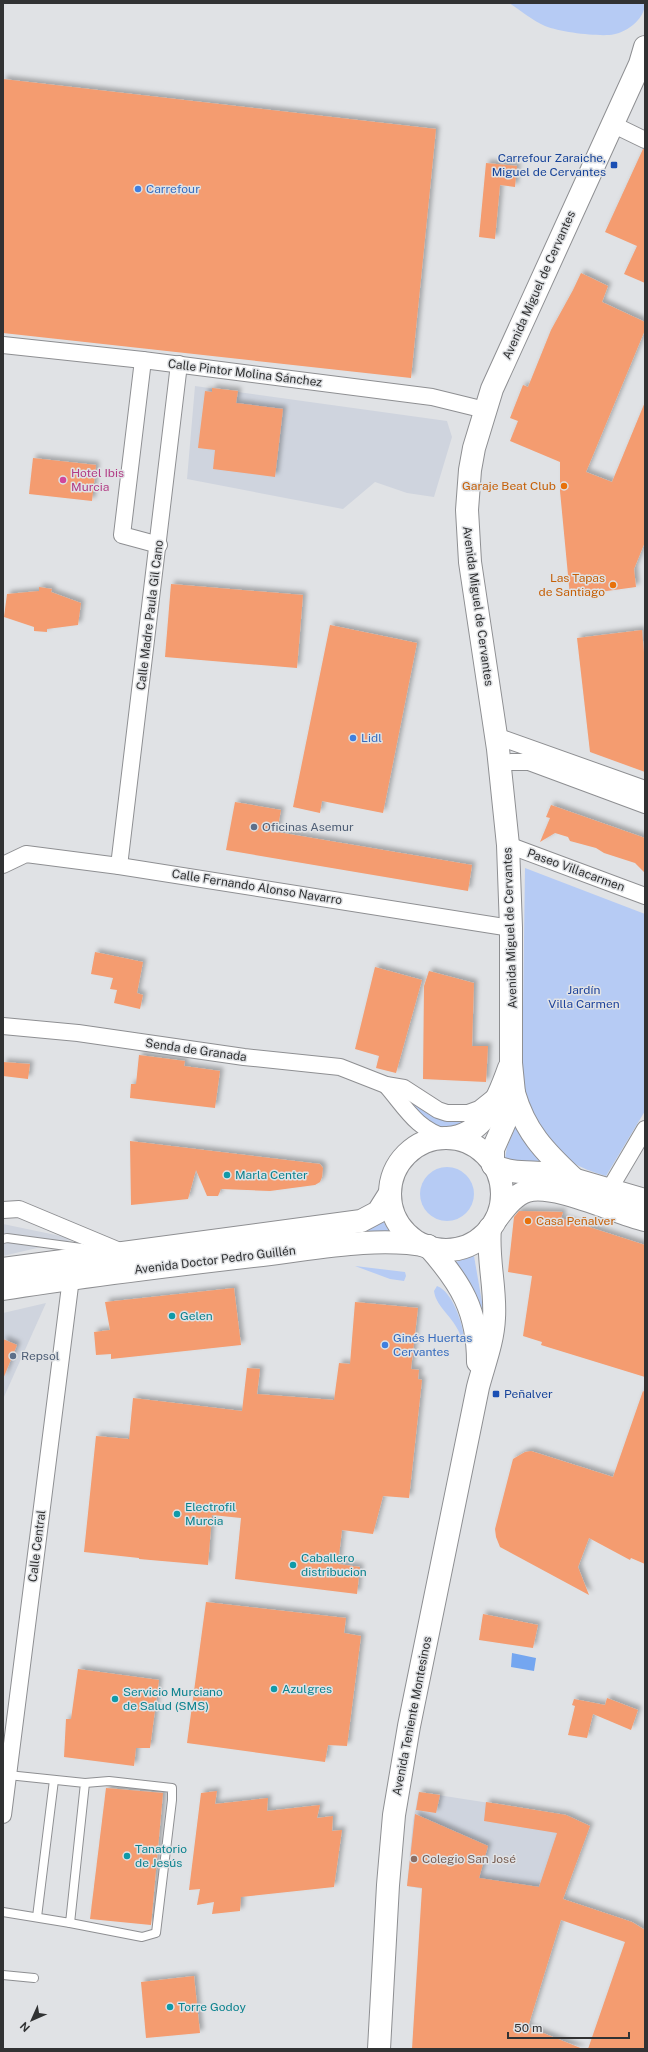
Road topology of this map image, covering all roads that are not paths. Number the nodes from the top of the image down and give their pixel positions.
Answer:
1 (641, 64) edge
2 (612, 124) junction
3 (645, 140) edge
4 (3, 345) edge
5 (143, 360) junction
6 (179, 364) junction
7 (485, 410) junction
8 (159, 545) junction
9 (496, 736) junction
10 (500, 764) junction
11 (645, 789) edge
12 (645, 805) edge
13 (508, 845) junction
14 (3, 865) edge
15 (119, 866) junction
16 (645, 896) edge
17 (511, 928) junction
18 (3, 1026) edge
19 (386, 1085) junction
20 (506, 1093) junction
21 (645, 1129) edge
22 (447, 1138) junction
23 (493, 1165) junction
24 (576, 1180) junction
25 (609, 1190) junction
26 (390, 1193) junction
27 (645, 1200) edge
28 (3, 1210) edge
29 (645, 1220) edge
30 (493, 1223) junction
31 (3, 1239) edge
32 (428, 1246) junction
33 (126, 1254) junction
34 (3, 1269) edge
35 (71, 1278) junction
36 (3, 1289) edge
37 (478, 1387) junction
38 (8, 1775) junction
39 (54, 1780) junction
40 (85, 1783) junction
41 (3, 1815) edge
42 (3, 1912) edge
43 (37, 1917) junction
44 (70, 1923) junction
45 (3, 1975) edge
46 (34, 1978) dead end
47 (379, 2049) edge

1 - 2 main road, Avenida Miguel de Cervantes
2 - 3 street
2 - 7 main road, Avenida Miguel de Cervantes
4 - 5 street, Calle Pintor Molina Sánchez
5 - 6 street, Calle Pintor Molina Sánchez
5 - 8 street
6 - 7 street, Calle Pintor Molina Sánchez
6 - 8 street, Calle Madre Paula Gil Cano
7 - 9 main road, Avenida Miguel de Cervantes
8 - 15 street, Calle Madre Paula Gil Cano
9 - 10 main road, Avenida Miguel de Cervantes
9 - 11 street
10 - 12 street
10 - 13 main road, Avenida Miguel de Cervantes
13 - 16 street, Paseo Villacarmen
13 - 17 main road, Avenida Miguel de Cervantes
14 - 15 street, Calle Fernando Alonso Navarro
15 - 17 street, Calle Fernando Alonso Navarro
17 - 20 main road, Avenida Miguel de Cervantes
18 - 19 street, Senda de Granada
19 - 20 street, Senda de Granada
19 - 22 street
20 - 22 main road
20 - 23 main road, Avenida Miguel de Cervantes
20 - 24 main road
21 - 25 street
22 - 23 main road
22 - 26 main road
23 - 24 main road
23 - 30 main road
24 - 25 main road
25 - 27 main road
26 - 32 main road
26 - 33 main road, Avenida Doctor Pedro Guillén
28 - 33 street
29 - 30 main road
30 - 32 main road
30 - 37 main road, Avenida Teniente Montesinos
31 - 33 lane
32 - 35 main road, Avenida Doctor Pedro Guillén
32 - 37 main road, Avenida Teniente Montesinos
33 - 34 main road, Avenida Doctor Pedro Guillén
35 - 36 main road, Avenida Doctor Pedro Guillén
35 - 38 street, Calle Central
37 - 47 main road, Avenida Teniente Montesinos
38 - 39 lane
38 - 41 street, Calle Central
39 - 40 lane
39 - 43 lane
40 - 44 lane
40 - 44 lane
42 - 43 lane
43 - 44 lane
45 - 46 lane

